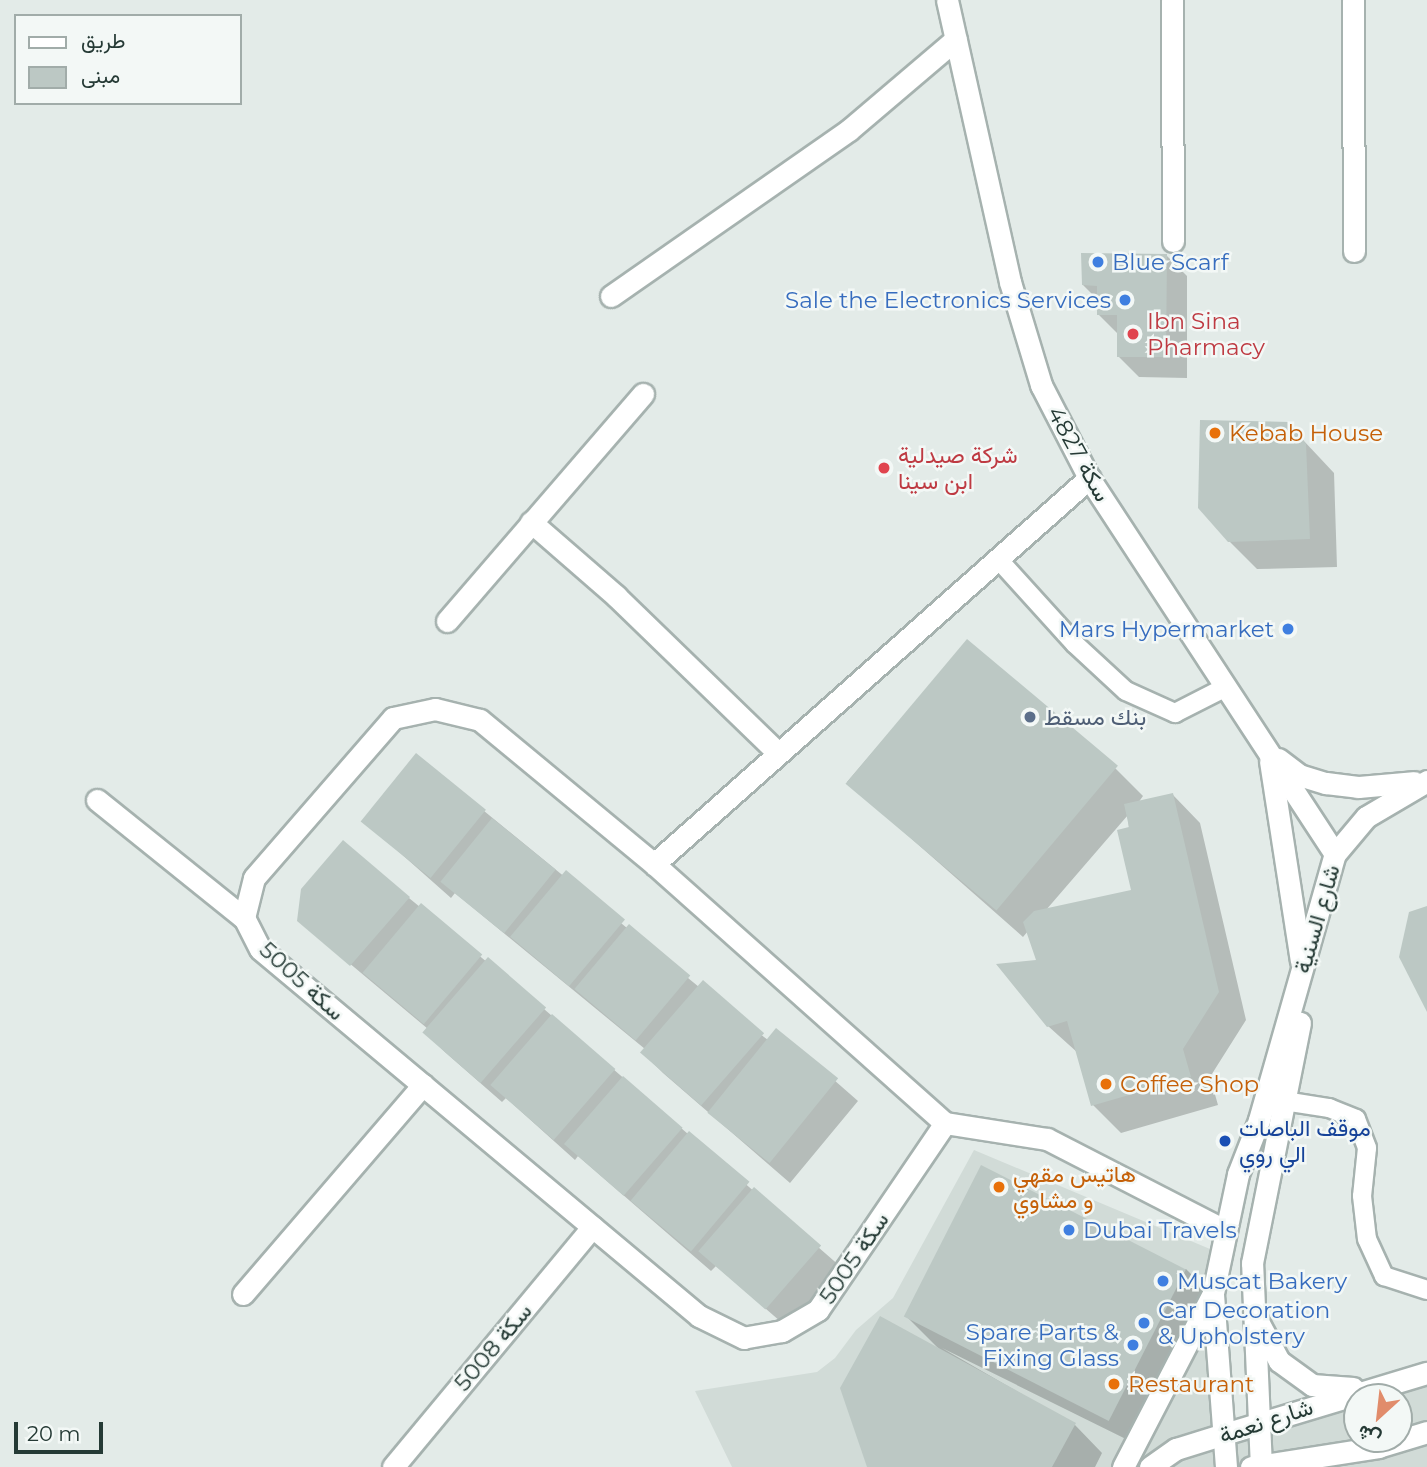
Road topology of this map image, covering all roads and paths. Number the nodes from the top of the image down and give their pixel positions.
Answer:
1 (947, 0) edge
2 (1172, 0) edge
3 (1353, 0) edge
4 (956, 39) junction
5 (1173, 242) dead end
6 (1354, 251) dead end
7 (611, 296) dead end
8 (643, 394) dead end
9 (1089, 478) junction
10 (531, 522) junction
11 (998, 559) junction
12 (446, 621) dead end
13 (1226, 687) junction
14 (1269, 752) junction
15 (778, 753) junction
16 (1427, 781) edge
17 (97, 800) dead end
18 (1335, 854) junction
19 (654, 864) junction
20 (244, 918) junction
21 (1302, 969) junction
22 (423, 1085) junction
23 (1284, 1101) junction
24 (945, 1123) junction
25 (592, 1227) junction
26 (1226, 1231) junction
27 (1427, 1290) edge
28 (1213, 1293) junction
29 (243, 1294) dead end
30 (1251, 1310) junction
31 (1427, 1373) edge
32 (1390, 1383) edge
33 (1343, 1387) edge
34 (1343, 1396) edge
35 (1257, 1422) junction
36 (1221, 1435) junction
37 (1343, 1453) edge
38 (1372, 1453) edge
39 (1258, 1466) edge
40 (393, 1467) edge
41 (1123, 1467) edge
42 (1150, 1467) edge
43 (1226, 1467) edge
44 (1357, 1467) edge

1 - 4 street, سكة 4827
2 - 5 street
3 - 6 street
4 - 7 street
4 - 9 street, سكة 4827
8 - 10 street
9 - 11 street
9 - 13 street, سكة 4827
10 - 12 street
10 - 15 street
11 - 13 lane
11 - 15 street
13 - 14 street, سكة 4827
14 - 16 street
14 - 18 street, سكة 4827
14 - 21 street
15 - 19 street
16 - 18 street
17 - 20 street
18 - 21 street, شارع السنية
18 - 23 street, شارع السنية
19 - 20 street, سكة 5005
19 - 24 street, سكة 5005
20 - 22 street, سكة 5005
21 - 26 street, شارع السنية
22 - 25 street, سكة 5005
22 - 29 street
23 - 27 lane
23 - 30 street, شارع السنية
24 - 25 street, سكة 5005
24 - 26 street
25 - 40 street, سكة 5008
26 - 28 street, شارع السنية
28 - 36 street, شارع السنية
28 - 41 street
30 - 33 street
30 - 35 street, شارع السنية
31 - 32 street, شارع نعمة
34 - 35 street, شارع نعمة
35 - 36 street, شارع نعمة
35 - 39 street, شارع السنية
36 - 42 street, شارع نعمة
36 - 43 street, شارع السنية
37 - 39 street, شارع نعمة
38 - 44 street

